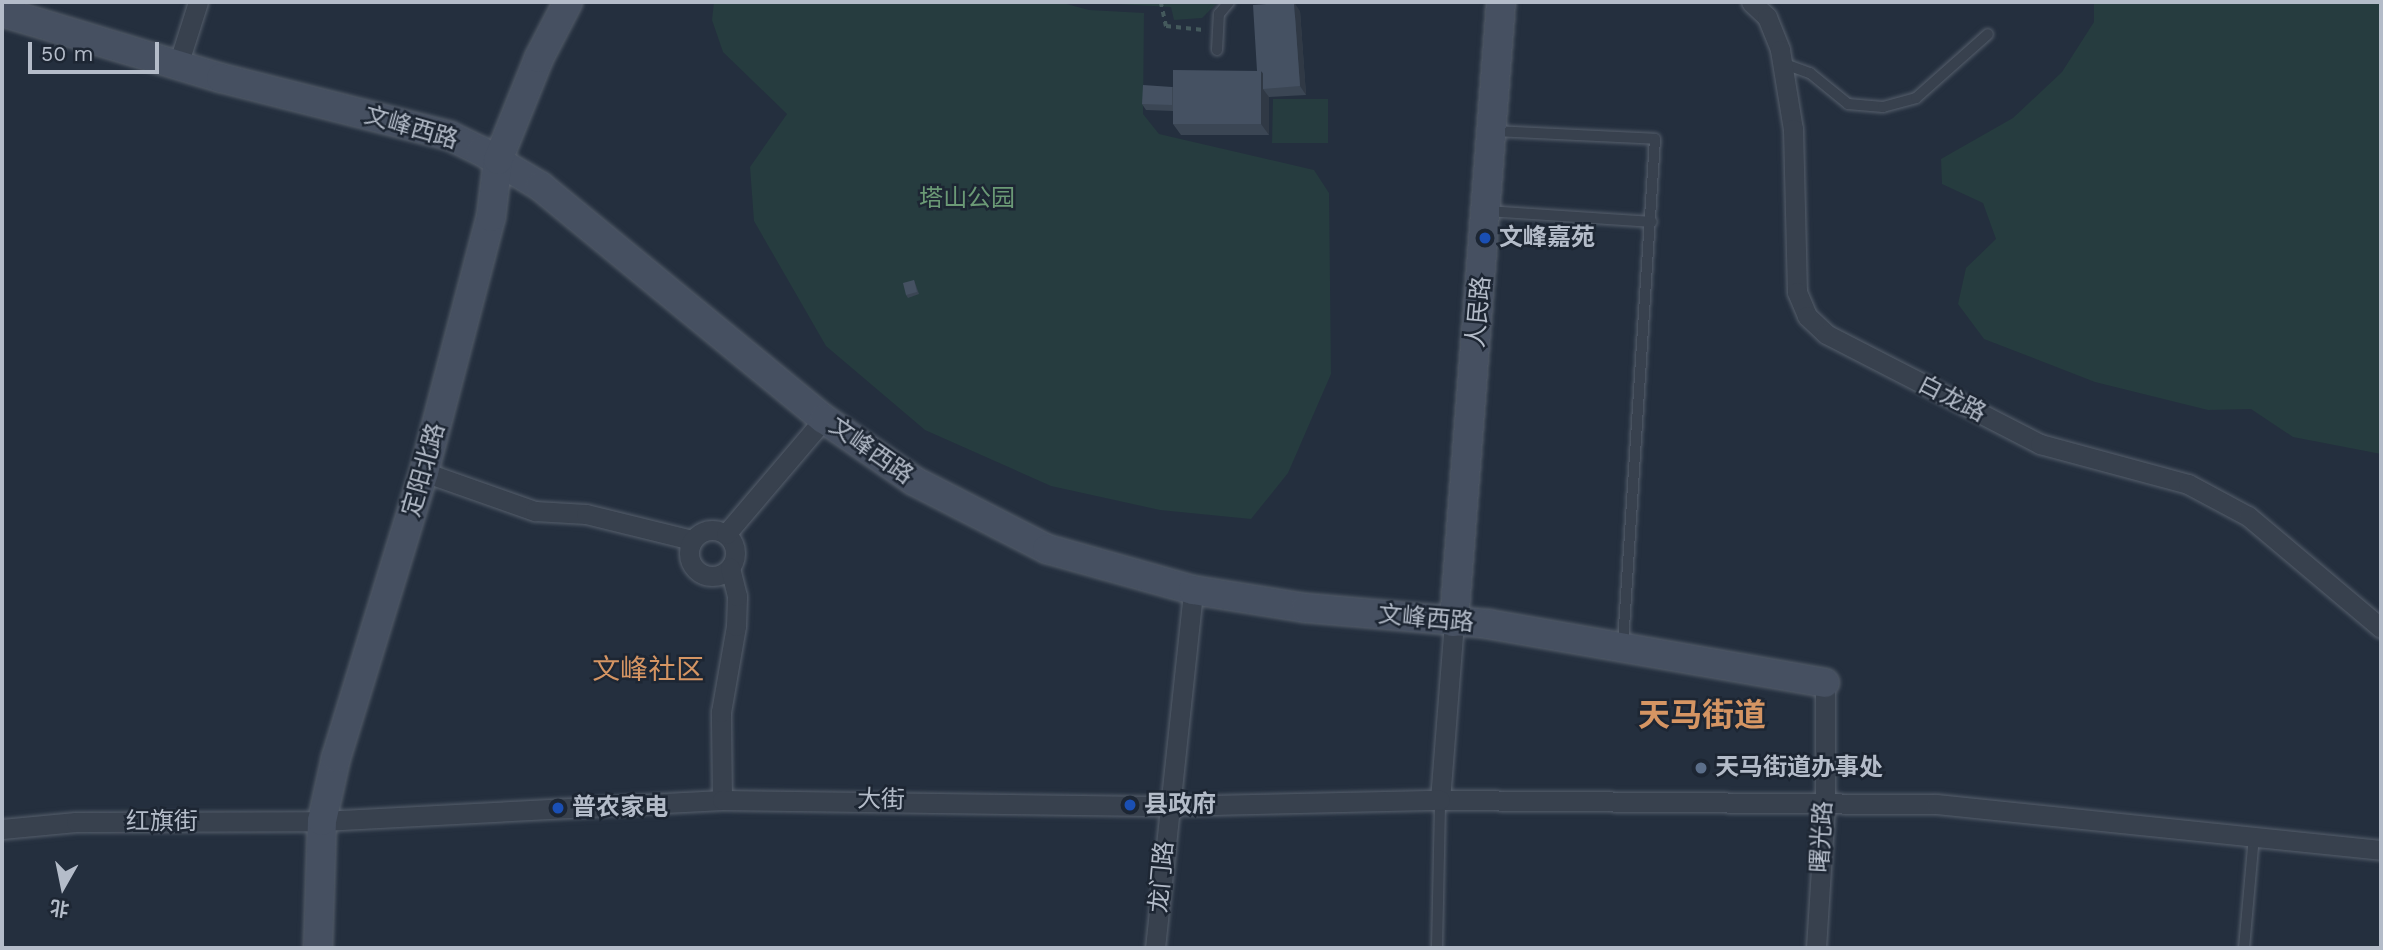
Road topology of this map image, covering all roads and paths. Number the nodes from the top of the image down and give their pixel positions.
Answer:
1 (198, 2) edge
2 (568, 2) edge
3 (1161, 2) edge
4 (1229, 2) edge
5 (1501, 2) edge
6 (1751, 2) edge
7 (2, 12) edge
8 (1218, 30) junction
9 (1988, 34) dead end
10 (1217, 50) dead end
11 (1782, 63) junction
12 (178, 65) junction
13 (1493, 131) junction
14 (498, 160) junction
15 (1487, 211) junction
16 (1652, 222) junction
17 (824, 419) junction
18 (424, 472) junction
19 (726, 534) junction
20 (692, 540) junction
21 (730, 568) junction
22 (1193, 590) junction
23 (1454, 622) junction
24 (2381, 628) edge
25 (1623, 644) junction
26 (1825, 683) joint
27 (722, 800) junction
28 (1440, 800) junction
29 (1825, 804) junction
30 (1168, 806) junction
31 (322, 821) junction
32 (2, 829) edge
33 (2254, 837) junction
34 (2381, 850) edge
35 (318, 948) edge
36 (1155, 948) edge
37 (1437, 948) edge
38 (1816, 948) edge
39 (2245, 948) edge

1 - 12 street
2 - 14 street, 定阳北路
3 - 8 path
4 - 8 lane
5 - 13 street, 人民路
6 - 11 street, 白龙路
7 - 12 street, 文峰西路
8 - 10 lane
9 - 11 lane
11 - 24 street, 白龙路
12 - 14 street, 文峰西路
13 - 15 street, 人民路
13 - 16 lane
14 - 17 street, 文峰西路
14 - 18 street, 定阳北路
15 - 16 lane
15 - 23 street, 人民路
16 - 25 lane
17 - 19 street
17 - 22 street, 文峰西路
18 - 20 street
18 - 31 street, 定阳北路
19 - 20 street
19 - 21 street
20 - 21 street
21 - 27 street
22 - 23 street, 文峰西路
22 - 30 street, 龙门路
23 - 25 street, 文峰西路
23 - 28 street
25 - 26 street, 文峰西路
26 - 29 street, 曙光路
27 - 30 street, 大街
27 - 31 street, 大街
28 - 29 street, 大街
28 - 30 street, 大街
28 - 37 lane
29 - 33 street, 大街
29 - 38 street, 曙光路
30 - 36 street, 龙门路
31 - 32 street, 红旗街
31 - 35 street, 定阳北路
33 - 34 street, 大街
33 - 39 lane

